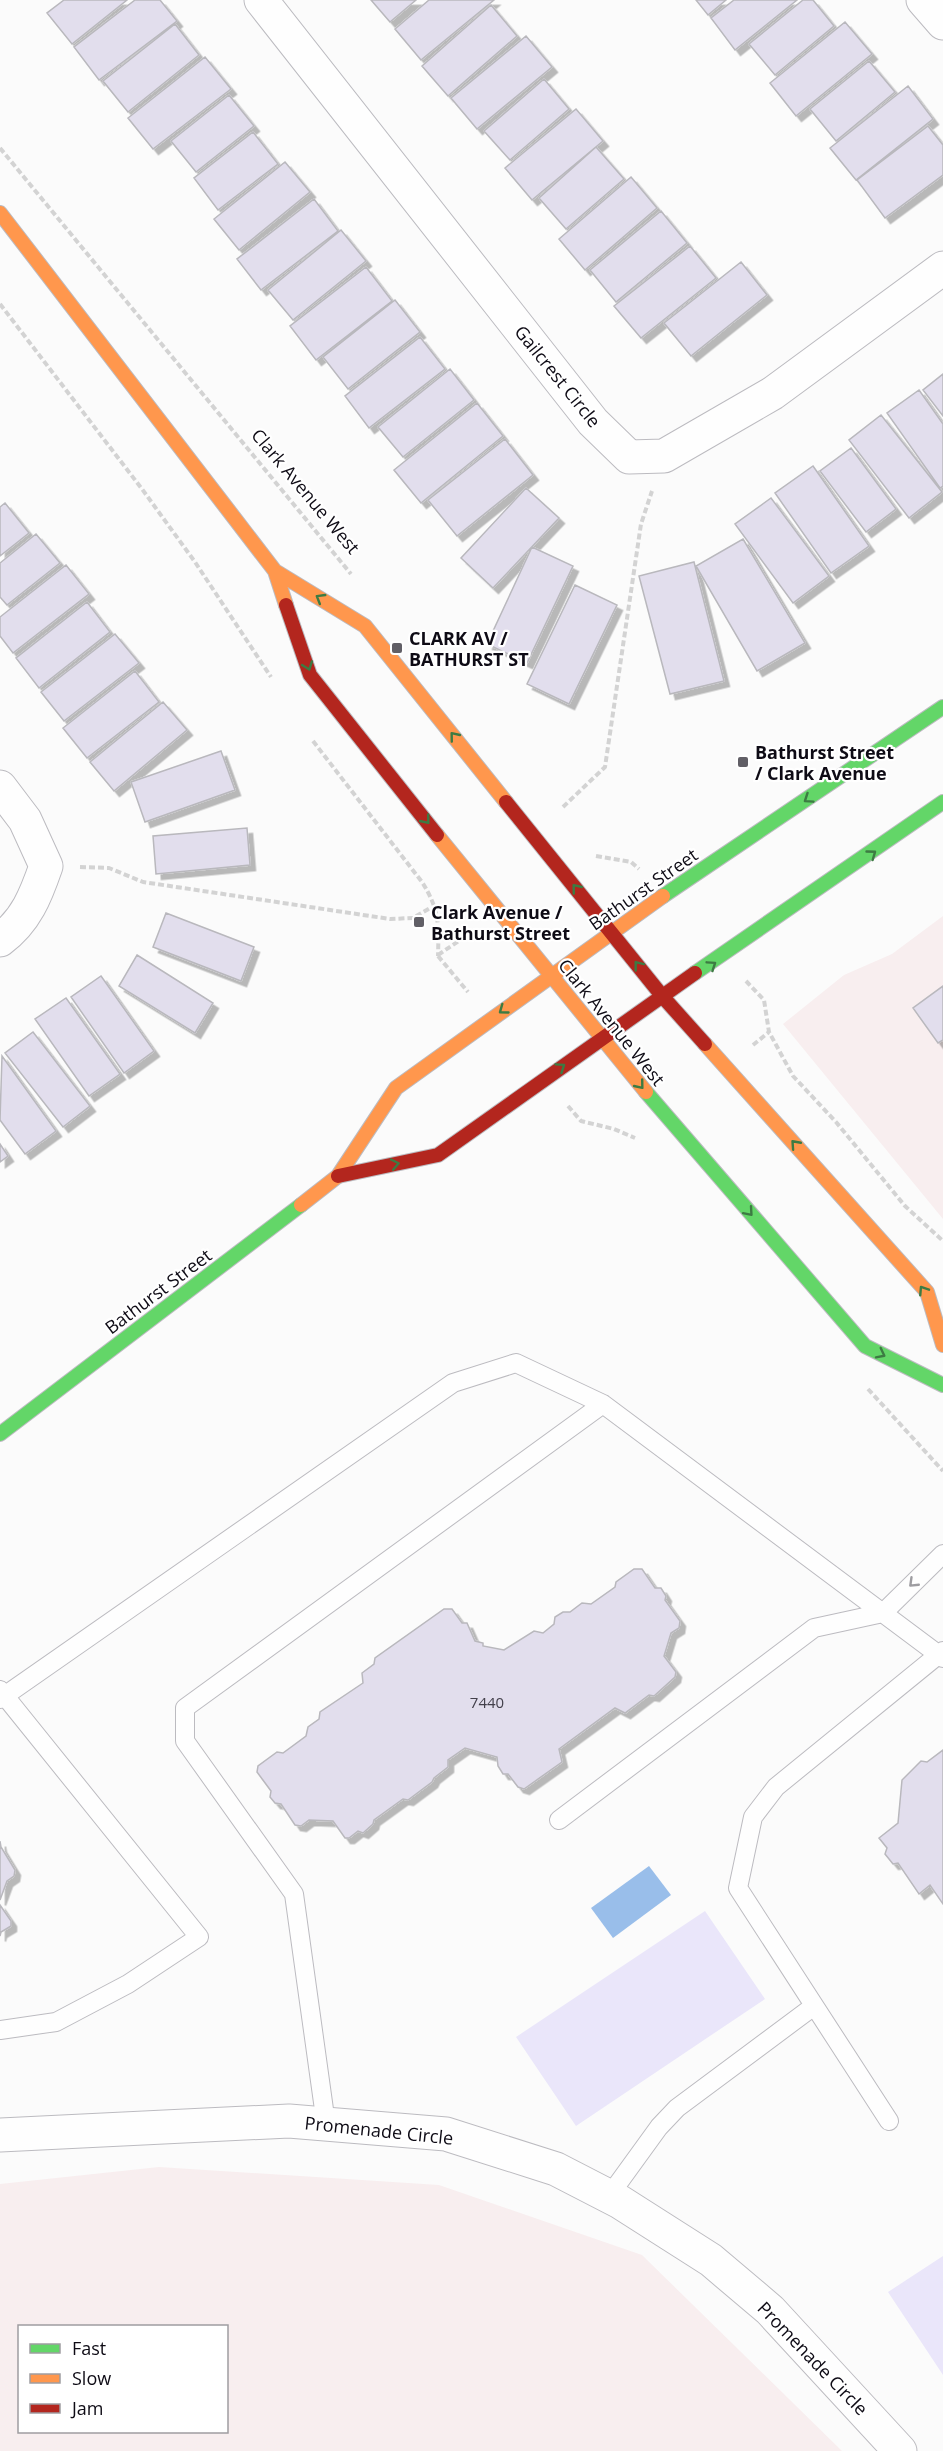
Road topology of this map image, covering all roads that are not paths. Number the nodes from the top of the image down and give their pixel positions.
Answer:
1 (261, 0) edge
2 (923, 0) edge
3 (943, 23) edge
4 (0, 213) edge
5 (943, 268) edge
6 (276, 571) junction
7 (943, 707) edge
8 (0, 787) edge
9 (943, 802) edge
10 (613, 933) junction
11 (0, 940) edge
12 (550, 976) junction
13 (663, 997) junction
14 (603, 1040) junction
15 (338, 1176) junction
16 (943, 1345) edge
17 (943, 1385) edge
18 (603, 1404) junction
19 (0, 1434) edge
20 (943, 1554) edge
21 (883, 1613) junction
22 (942, 1655) edge
23 (1, 1691) edge
24 (559, 1820) dead end
25 (814, 2006) junction
26 (0, 2030) edge
27 (889, 2121) dead end
28 (326, 2124) junction
29 (0, 2135) edge
30 (609, 2196) junction
31 (900, 2451) edge

1 - 5 street, Gailcrest Circle
2 - 3 street
4 - 6 street, Clark Avenue West
10 -> 6 street, Clark Avenue West
6 -> 12 street, Clark Avenue West
7 -> 10 street, Bathurst Street
8 - 11 street
13 -> 9 street, Bathurst Street
10 - 12 street, Bathurst Street
13 -> 10 street, Clark Avenue West
12 - 14 street, Clark Avenue West
12 -> 15 street, Bathurst Street
13 - 14 street, Bathurst Street
16 -> 13 street, Clark Avenue West
15 -> 14 street, Bathurst Street
14 -> 17 street, Clark Avenue West
15 - 19 street, Bathurst Street
18 - 21 lane
18 - 23 lane
18 - 28 lane
20 -> 21 lane
21 - 22 lane
21 - 24 lane
22 - 25 lane
23 - 26 lane
25 - 27 lane
25 - 30 lane
28 - 29 street, Promenade Circle
28 - 30 street, Promenade Circle
30 - 31 street, Promenade Circle

